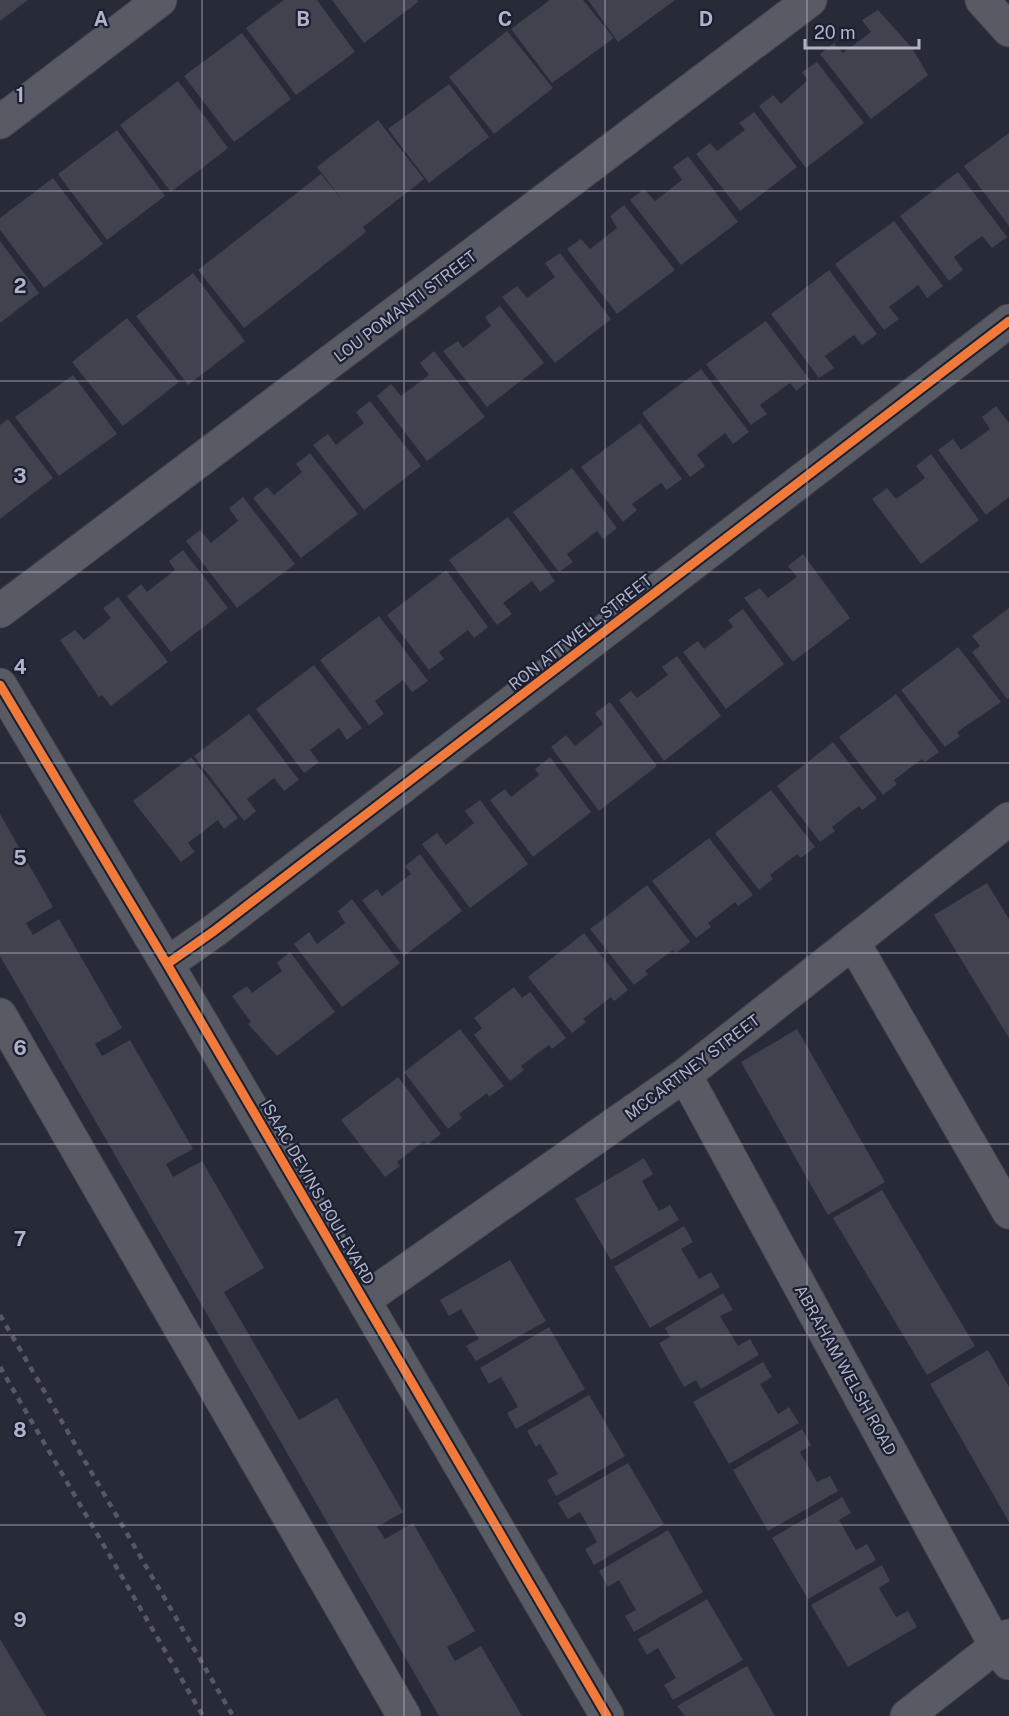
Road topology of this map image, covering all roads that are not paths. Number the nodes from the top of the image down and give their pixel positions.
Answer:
1 (160, 0) edge
2 (810, 0) edge
3 (982, 0) edge
4 (1009, 30) edge
5 (0, 122) edge
6 (1009, 321) edge
7 (0, 611) edge
8 (0, 685) edge
9 (1009, 819) edge
10 (853, 942) junction
11 (167, 964) junction
12 (0, 1015) edge
13 (685, 1074) junction
14 (1009, 1212) edge
15 (364, 1300) junction
16 (1005, 1648) edge
17 (404, 1716) edge
18 (607, 1716) edge
19 (907, 1716) edge

1 - 5 street
2 - 7 street, LOU POMANTI STREET
3 - 4 street
6 - 11 street, RON ATTWELL STREET
8 - 11 street, ISAAC DEVINS BOULEVARD
9 - 10 street, MCCARTNEY STREET
10 - 13 street, MCCARTNEY STREET
10 - 14 street
11 - 15 street, ISAAC DEVINS BOULEVARD
12 - 17 street
13 - 15 street, MCCARTNEY STREET
13 - 16 street, ABRAHAM WELSH ROAD
15 - 18 street, ISAAC DEVINS BOULEVARD
16 - 19 street

